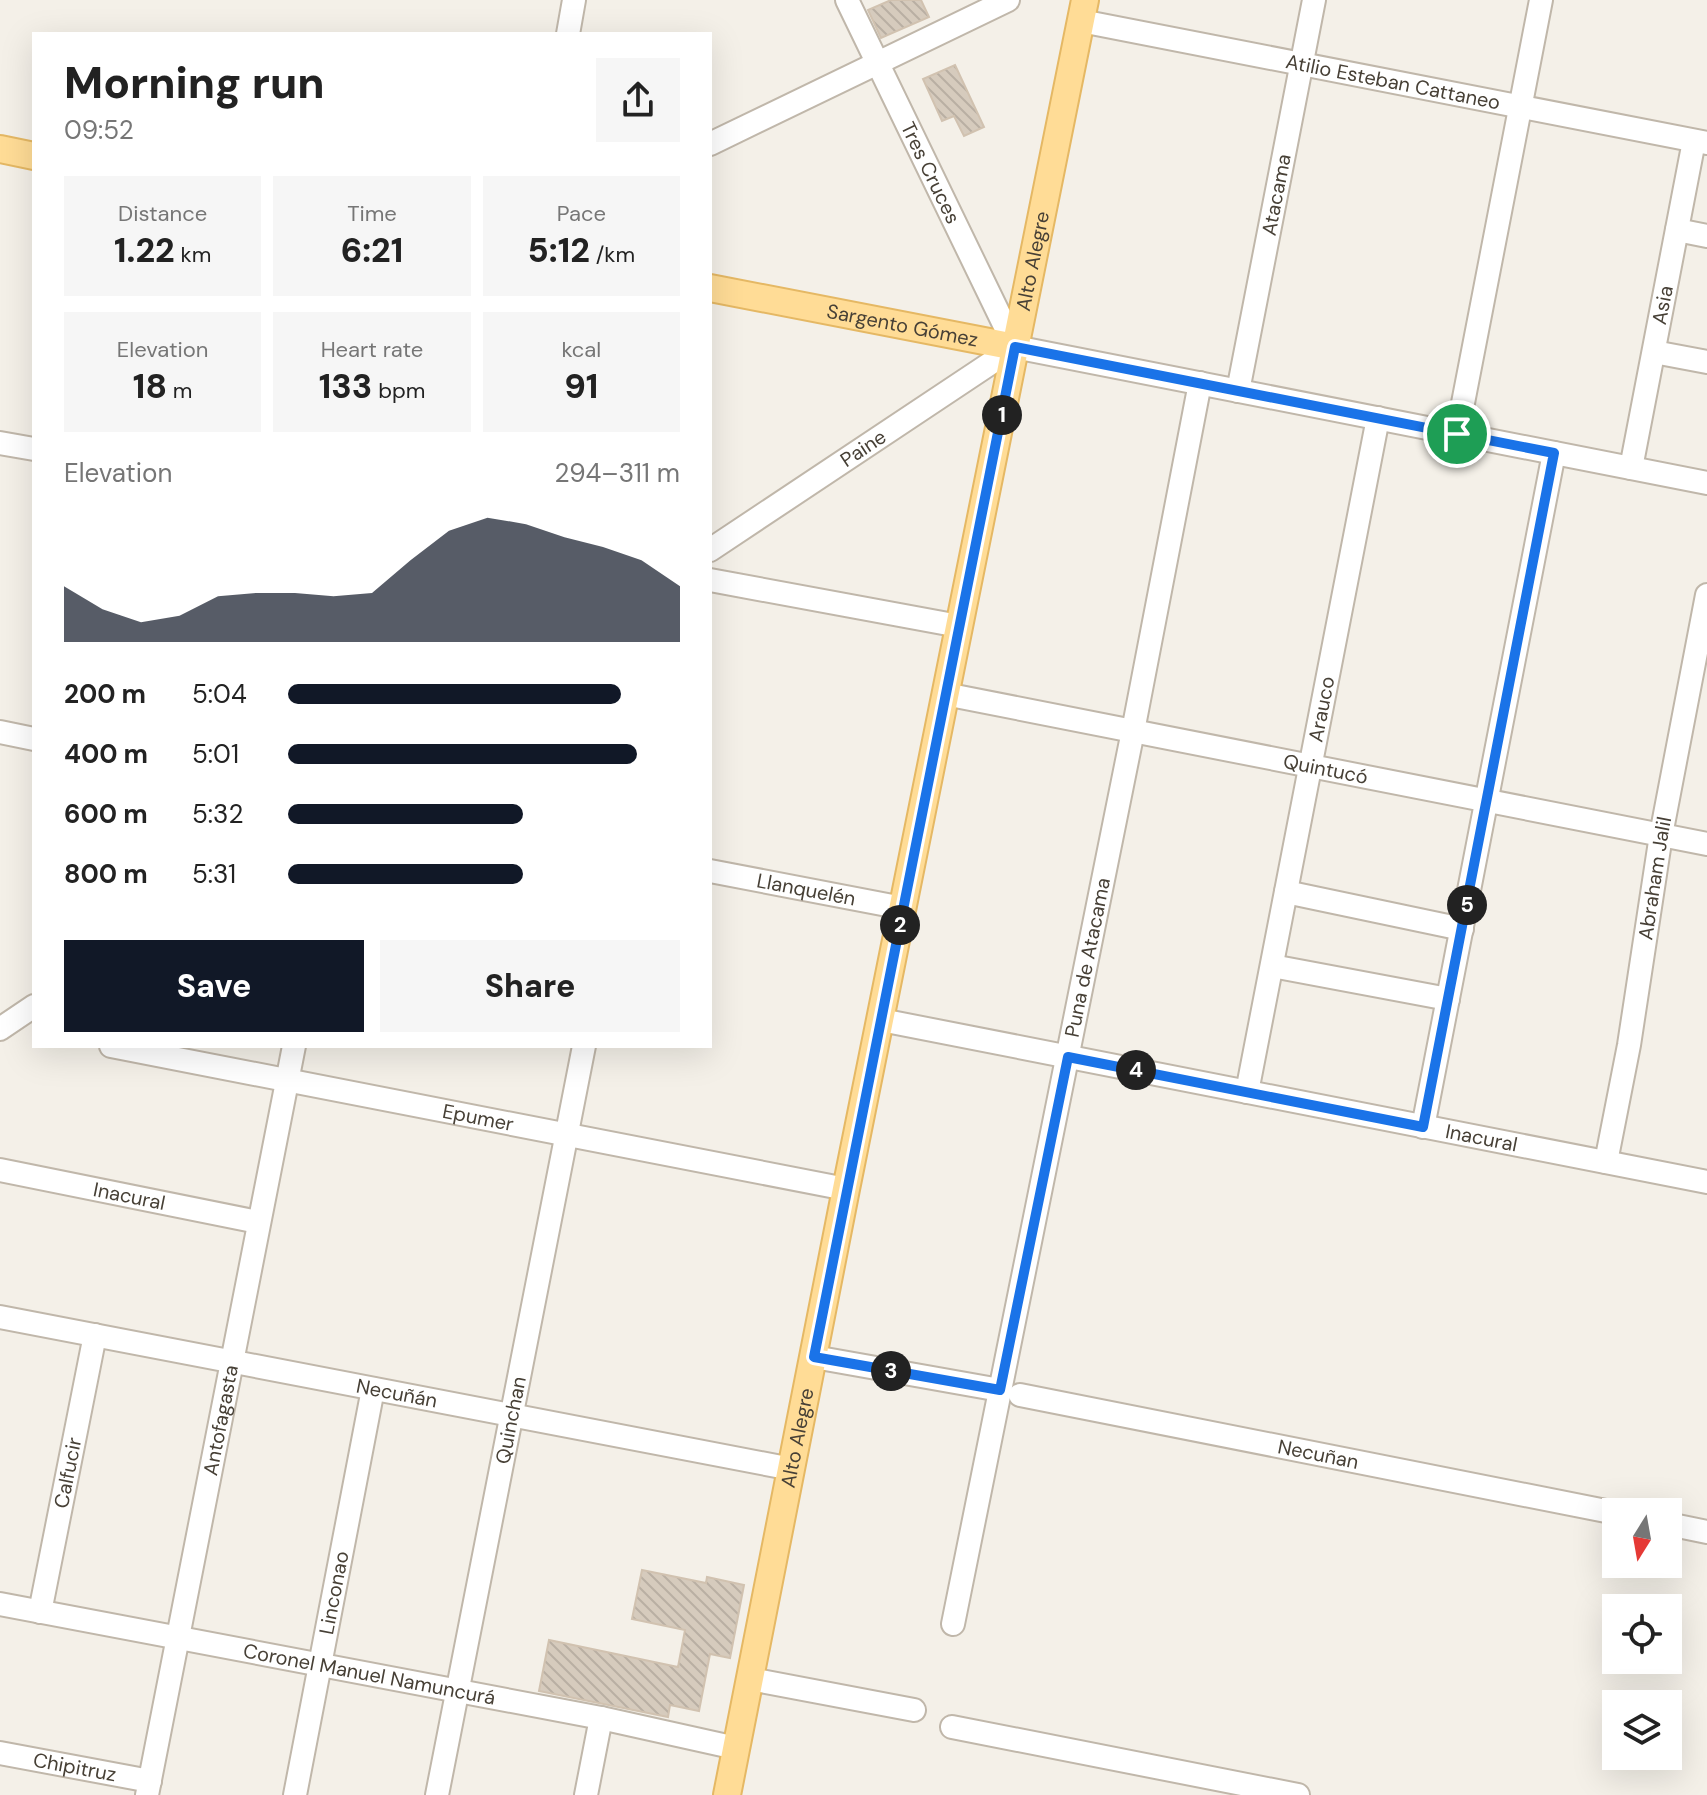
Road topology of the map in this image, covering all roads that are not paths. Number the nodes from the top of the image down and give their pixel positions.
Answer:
1 (574, 0) edge
2 (847, 0) edge
3 (1008, 0) edge
4 (1314, 0) edge
5 (1541, 0) edge
6 (1083, 10) edge
7 (568, 32) edge
8 (875, 63) junction
9 (1302, 63) junction
10 (1521, 105) junction
11 (1701, 142) edge
12 (712, 143) edge
13 (0, 149) edge
14 (32, 156) edge
15 (1677, 230) junction
16 (1707, 236) edge
17 (712, 288) edge
18 (1015, 347) junction
19 (1654, 352) junction
20 (1707, 362) edge
21 (1200, 383) junction
22 (1238, 391) junction
23 (1378, 418) junction
24 (1457, 434) junction
25 (0, 443) edge
26 (32, 449) edge
27 (1554, 453) junction
28 (1631, 468) junction
29 (1707, 483) edge
30 (712, 549) edge
31 (712, 580) edge
32 (1707, 595) edge
33 (959, 626) junction
34 (945, 694) junction
35 (1133, 731) junction
36 (0, 732) edge
37 (32, 739) edge
38 (1310, 767) junction
39 (1487, 802) junction
40 (1661, 835) junction
41 (1707, 844) edge
42 (712, 871) edge
43 (1286, 892) junction
44 (903, 908) junction
45 (1462, 929) junction
46 (1272, 966) junction
47 (1448, 999) junction
48 (32, 1007) edge
49 (881, 1020) junction
50 (2, 1026) edge
51 (32, 1031) edge
52 (121, 1048) edge
53 (294, 1048) edge
54 (584, 1048) edge
55 (1068, 1057) junction
56 (287, 1081) junction
57 (1247, 1092) junction
58 (1423, 1127) junction
59 (566, 1135) junction
60 (1606, 1162) junction
61 (0, 1170) edge
62 (1707, 1182) edge
63 (846, 1189) junction
64 (258, 1222) junction
65 (0, 1317) edge
66 (95, 1335) junction
67 (814, 1357) junction
68 (231, 1360) junction
69 (373, 1389) junction
70 (1010, 1392) junction
71 (511, 1414) junction
72 (792, 1469) junction
73 (1602, 1510) edge
74 (1682, 1527) edge
75 (1707, 1532) edge
76 (0, 1604) edge
77 (40, 1612) junction
78 (953, 1624) dead end
79 (178, 1638) junction
80 (320, 1664) junction
81 (750, 1679) junction
82 (458, 1692) junction
83 (914, 1710) dead end
84 (601, 1718) junction
85 (952, 1727) dead end
86 (736, 1748) junction
87 (0, 1753) edge
88 (149, 1788) edge
89 (295, 1795) edge
90 (437, 1795) edge
91 (586, 1795) edge
92 (727, 1795) edge
93 (1294, 1795) edge

1 - 7 street
2 - 8 street, Tres Cruces
3 - 8 street
4 - 9 street, Atacama
5 - 10 street
6 - 9 street, Atilio Esteban Cattaneo
6 - 18 main road, Alto Alegre
8 - 12 street
8 - 18 street, Tres Cruces
9 - 10 street, Atilio Esteban Cattaneo
9 - 22 street, Atacama
10 - 11 street, Atilio Esteban Cattaneo
10 - 24 street
11 - 15 street, Asia
13 - 14 main road
15 - 16 street
15 - 19 street, Asia
17 - 18 main road, Sargento Gómez
18 - 21 street, Sargento Gómez
18 - 30 street, Paine
18 - 33 main road, Alto Alegre
19 - 20 street
19 - 28 street, Asia
21 - 22 street, Sargento Gómez
21 - 35 street, Puna de Atacama
22 - 23 street, Sargento Gómez
23 - 24 street, Sargento Gómez
23 - 38 street, Arauco
24 - 27 street, Sargento Gómez
25 - 26 street
27 - 28 street, Sargento Gómez
27 - 39 street
28 - 29 street, Sargento Gómez
31 - 33 street
32 - 40 street, Abraham Jalil
33 - 34 main road, Alto Alegre
34 - 35 street, Quintucó
34 - 44 main road, Alto Alegre
35 - 38 street, Quintucó
35 - 55 street, Puna de Atacama
36 - 37 street
38 - 39 street, Quintucó
38 - 43 street, Arauco
39 - 40 street, Quintucó
39 - 45 street
40 - 41 street, Quintucó
40 - 60 street, Abraham Jalil
42 - 44 street, Llanquelén
43 - 45 street
43 - 46 street, Arauco
44 - 49 main road, Alto Alegre
45 - 47 street
46 - 47 street
46 - 57 street, Arauco
47 - 58 street
48 - 50 street
49 - 55 street, Inacural
49 - 63 main road, Alto Alegre
50 - 51 street
52 - 56 street, Epumer
53 - 56 street, Antofagasta
54 - 59 street, Quinchan
55 - 57 street, Inacural
55 - 70 street, Puna de Atacama
56 - 59 street, Epumer
56 - 64 street, Antofagasta
57 - 58 street, Inacural
58 - 60 street, Inacural
59 - 63 street, Epumer
59 - 71 street, Quinchan
60 - 62 street, Inacural
61 - 64 street, Inacural
63 - 67 main road, Alto Alegre
64 - 68 street, Antofagasta
65 - 66 street, Necuñán
66 - 68 street, Necuñán
66 - 77 street, Calfucir
67 - 70 street, Necuñan
67 - 72 main road, Alto Alegre
68 - 69 street, Necuñán
68 - 79 street, Antofagasta
69 - 71 street, Necuñán
69 - 80 street, Linconao
70 - 73 street, Necuñan
70 - 78 street, Puna de Atacama
71 - 72 street, Necuñán
71 - 82 street, Quinchan
72 - 81 main road, Alto Alegre
74 - 75 street
76 - 77 street, Coronel Manuel Namuncurá
77 - 79 street, Coronel Manuel Namuncurá
79 - 80 street, Coronel Manuel Namuncurá
79 - 88 street, Antofagasta
80 - 82 street, Coronel Manuel Namuncurá
80 - 89 street, Linconao
81 - 83 street
81 - 86 main road, Alto Alegre
82 - 84 street, Coronel Manuel Namuncurá
82 - 90 street, Quinchan
84 - 86 street, Coronel Manuel Namuncurá
84 - 91 street
85 - 93 street
86 - 92 main road, Alto Alegre
87 - 88 street, Chipitruz

